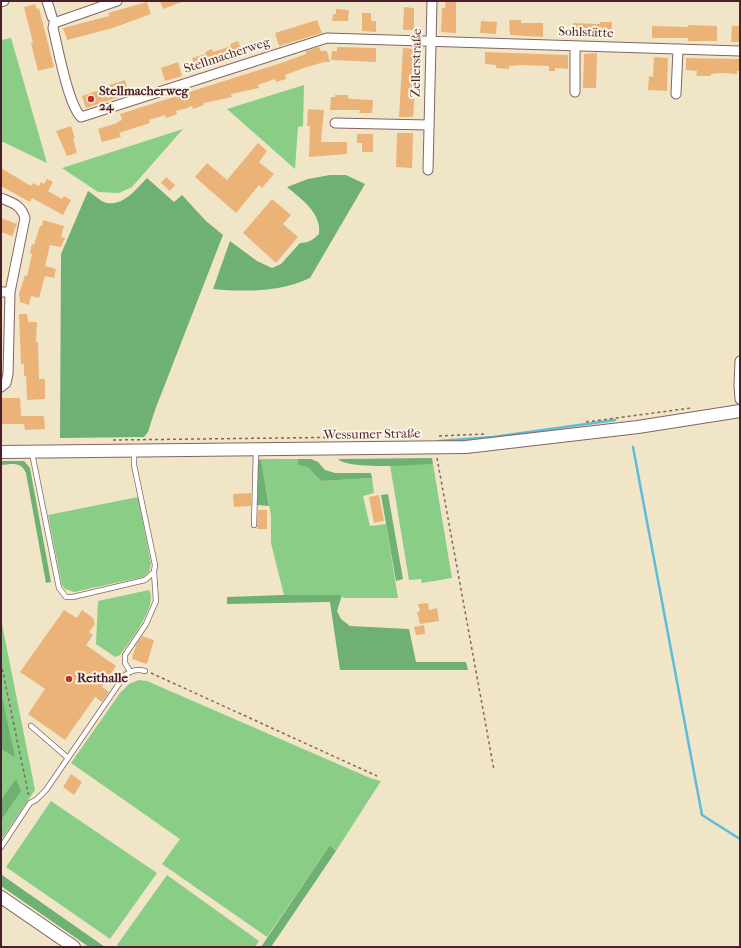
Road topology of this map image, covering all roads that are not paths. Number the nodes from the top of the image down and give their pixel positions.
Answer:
1 (4, 1) edge
2 (47, 1) edge
3 (117, 1) edge
4 (432, 1) edge
5 (1, 2) edge
6 (52, 17) dead end
7 (431, 41) junction
8 (575, 46) junction
9 (678, 49) junction
10 (740, 51) edge
11 (575, 92) dead end
12 (676, 94) dead end
13 (335, 123) dead end
14 (429, 125) junction
15 (428, 170) dead end
16 (1, 198) edge
17 (5, 292) edge
18 (740, 361) edge
19 (1, 387) edge
20 (740, 399) edge
21 (740, 411) edge
22 (134, 450) junction
23 (256, 450) junction
24 (1, 452) edge
25 (32, 452) junction
26 (254, 525) dead end
27 (154, 572) junction
28 (130, 671) junction
29 (145, 671) road end
30 (31, 726) dead end
31 (68, 758) junction
32 (1, 847) edge
33 (1, 897) edge
34 (74, 947) edge

1 - 5 street
2 - 6 street
3 - 7 street, Stellmacherweg
4 - 7 street, Zellerstraße
7 - 8 street, Sohlstätte
7 - 14 street, Zellerstraße
8 - 9 street, Sohlstätte
8 - 11 street
9 - 10 street, Sohlstätte
9 - 12 street
13 - 14 street
14 - 15 street, Zellerstraße
16 - 17 street
17 - 19 street
18 - 20 street
21 - 23 main road, Wessumer Straße
22 - 23 main road, Wessumer Straße
22 - 25 main road, Wessumer Straße
22 - 27 lane
23 - 26 lane
24 - 25 main road, Wessumer Straße
25 - 27 lane
27 - 28 lane
28 - 29 lane
28 - 31 lane
30 - 31 lane
31 - 32 lane
33 - 34 main road

